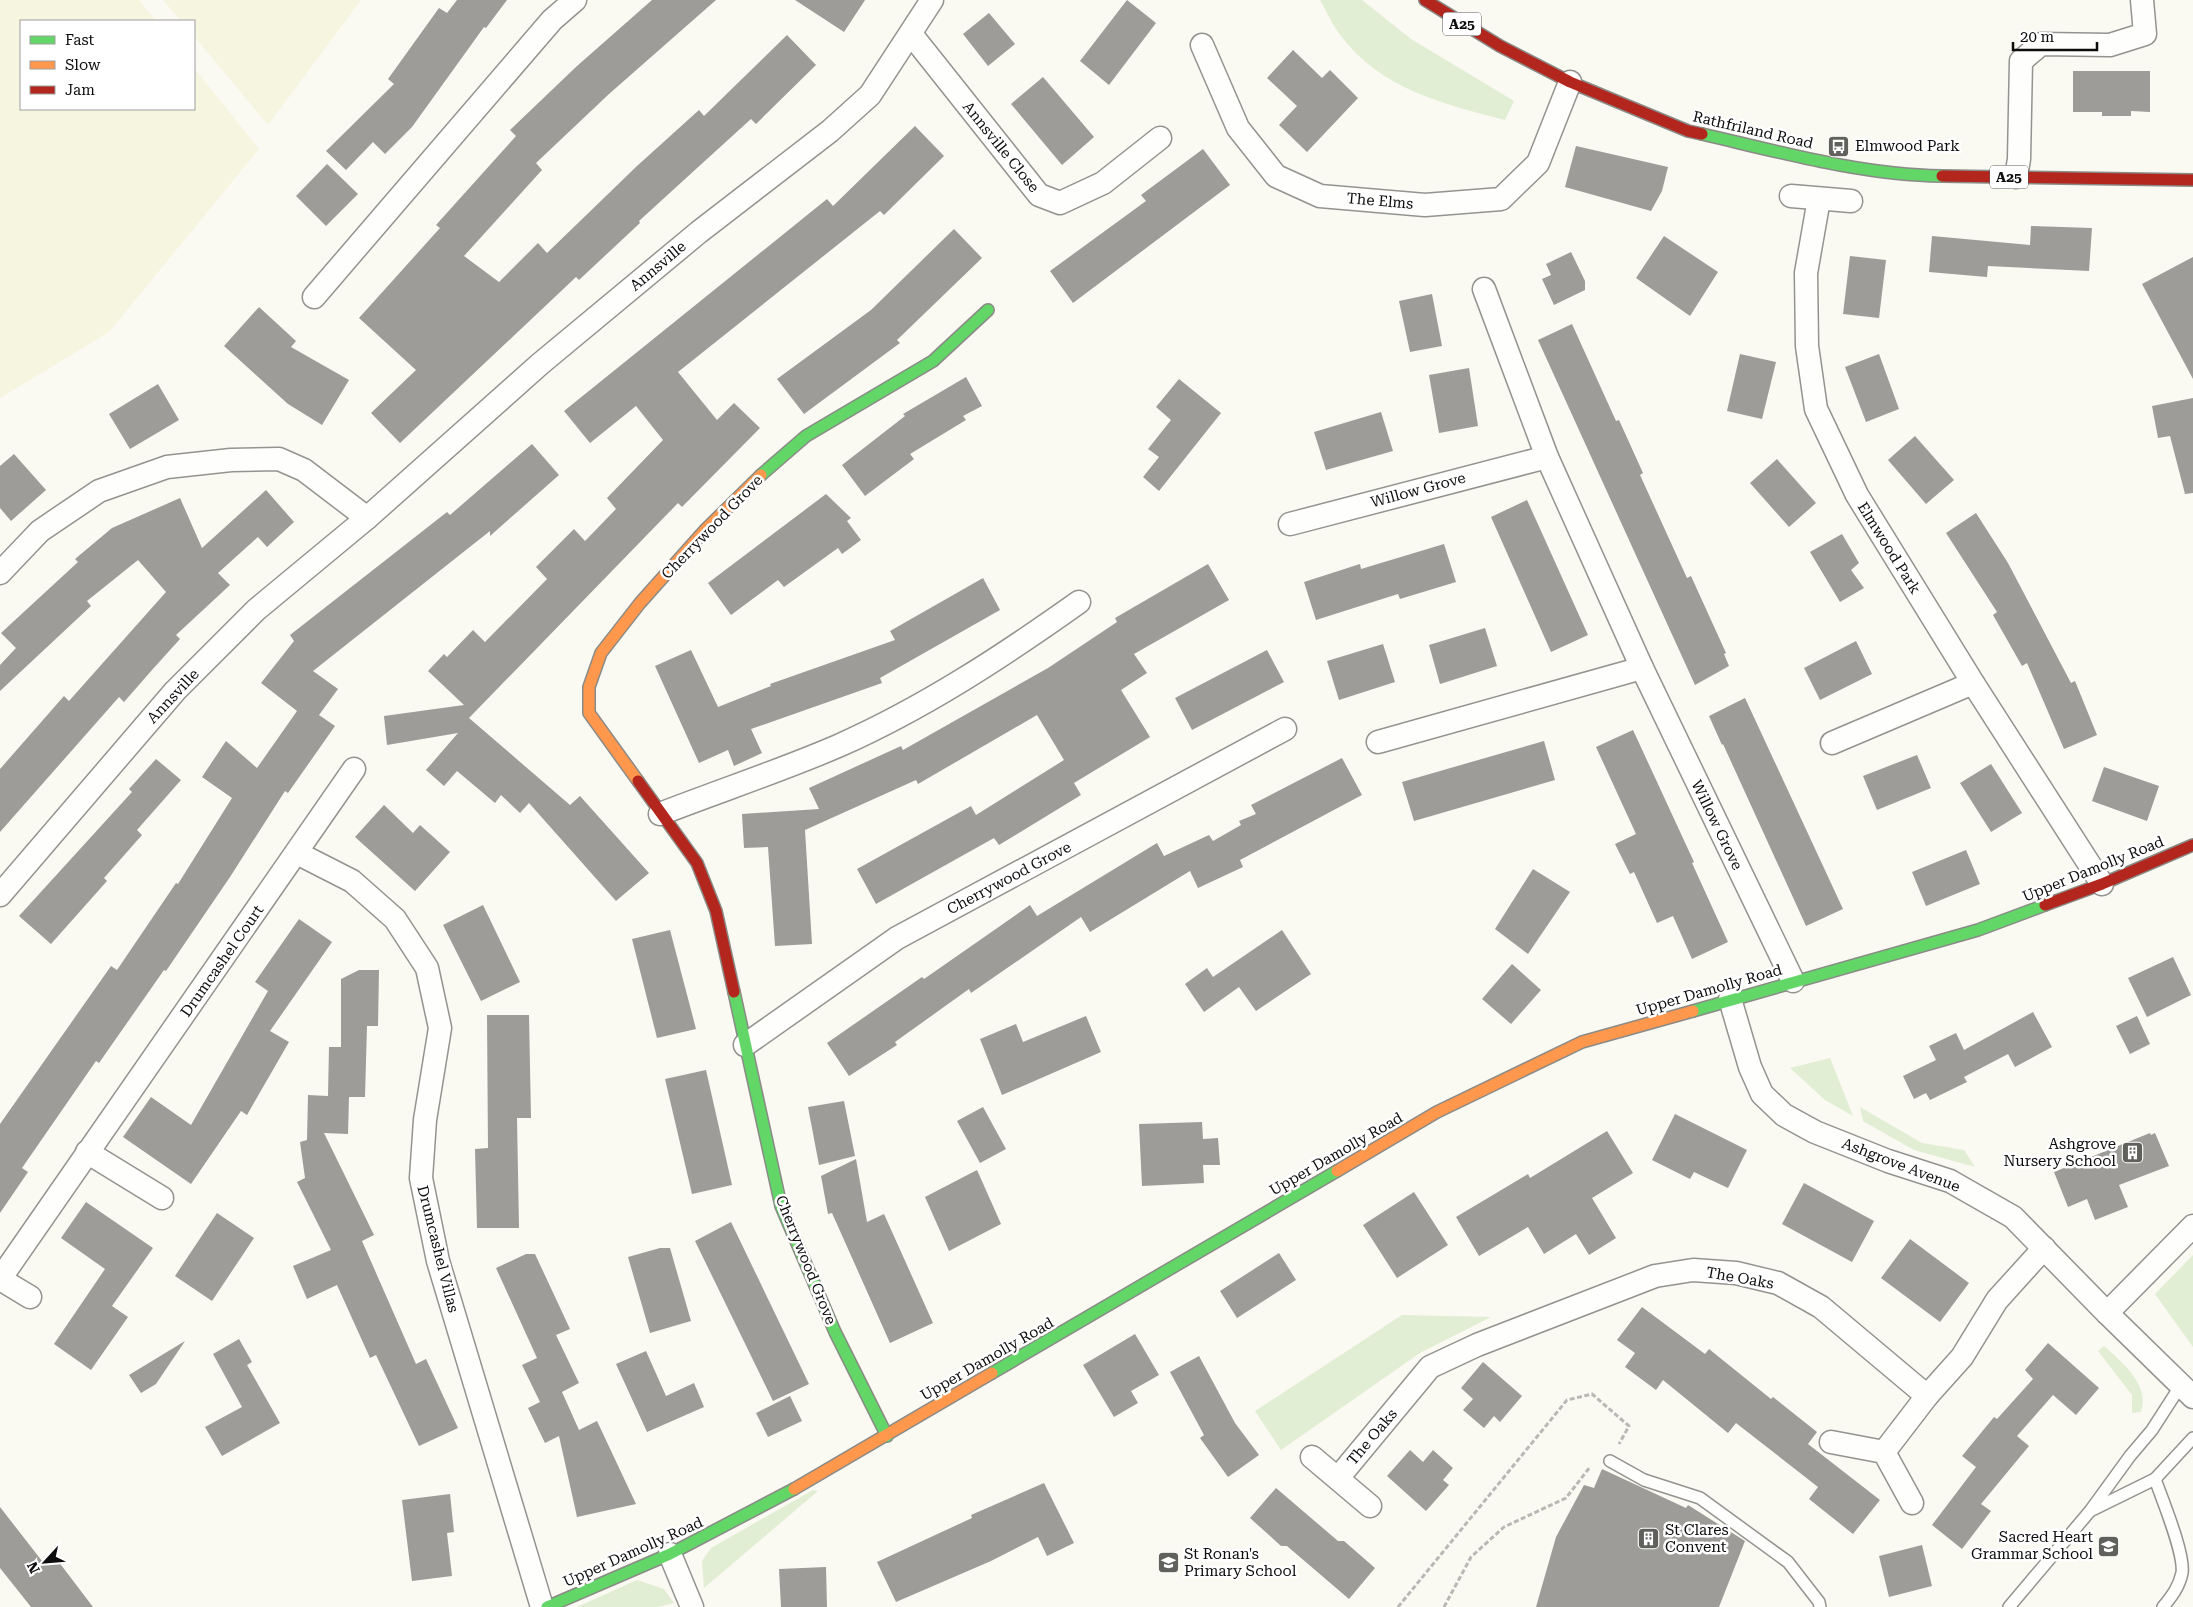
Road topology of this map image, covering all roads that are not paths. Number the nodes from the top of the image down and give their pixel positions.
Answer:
1 (575, 0) edge
2 (932, 0) edge
3 (1425, 0) edge
4 (2142, 0) edge
5 (911, 34) junction
6 (1202, 44) dead end
7 (1570, 82) junction
8 (1160, 138) dead end
9 (2016, 177) junction
10 (2193, 180) edge
11 (1792, 196) dead end
12 (1819, 199) junction
13 (1851, 202) dead end
14 (1484, 289) dead end
15 (314, 297) dead end
16 (988, 310) dead end
17 (1547, 457) junction
18 (366, 518) junction
19 (1290, 524) dead end
20 (0, 572) edge
21 (1079, 602) dead end
22 (1642, 668) junction
23 (1973, 683) junction
24 (1285, 730) dead end
25 (1378, 742) dead end
26 (1832, 743) dead end
27 (354, 769) dead end
28 (660, 814) junction
29 (2193, 845) edge
30 (297, 853) junction
31 (2102, 884) junction
32 (0, 896) edge
33 (1793, 981) junction
34 (1730, 999) junction
35 (745, 1045) junction
36 (87, 1152) junction
37 (162, 1198) dead end
38 (2193, 1226) edge
39 (2044, 1248) junction
40 (0, 1279) edge
41 (30, 1297) dead end
42 (2107, 1313) junction
43 (2187, 1391) edge
44 (1927, 1396) junction
45 (887, 1436) junction
46 (2193, 1438) edge
47 (1831, 1442) dead end
48 (1884, 1452) junction
49 (1312, 1457) dead end
50 (1610, 1460) road end
51 (1338, 1478) junction
52 (2155, 1479) junction
53 (1912, 1503) dead end
54 (1370, 1506) dead end
55 (2090, 1511) junction
56 (670, 1554) junction
57 (542, 1607) edge
58 (547, 1607) edge
59 (692, 1607) edge
60 (1820, 1607) edge
61 (2010, 1607) edge
62 (2163, 1607) edge

1 - 15 street
2 - 5 street, Annsville
3 - 7 street, Rathfriland Road / A25
4 - 9 street
5 - 8 street, Annsville Close
5 - 18 street, Annsville
6 - 7 street, The Elms
7 - 9 street, Rathfriland Road / A25
9 - 10 street, Rathfriland Road / A25
11 - 12 street
12 - 13 street
12 - 23 street, Elmwood Park
14 - 17 street, Willow Grove
16 - 28 street, Cherrywood Grove
17 - 19 street, Willow Grove
17 - 22 street, Willow Grove
18 - 20 street
18 - 32 street, Annsville
21 - 28 street
22 - 25 street
22 - 33 street, Willow Grove
23 - 26 street
23 - 31 street, Elmwood Park
24 - 35 street, Cherrywood Grove
27 - 30 street, Drumcashel Court
28 - 35 street, Cherrywood Grove
29 - 31 street, Upper Damolly Road
30 - 36 street, Drumcashel Court
30 - 57 street, Drumcashel Villas
31 - 33 street, Upper Damolly Road
33 - 34 street, Upper Damolly Road
34 - 39 street, Ashgrove Avenue
34 - 45 street, Upper Damolly Road
35 - 45 street, Cherrywood Grove
36 - 37 street
36 - 40 street, Drumcashel Court
38 - 42 street
39 - 42 street, Ashgrove Avenue
39 - 44 street
40 - 41 street, Drumcashel Court
42 - 43 street, Ashgrove Avenue
43 - 55 lane
44 - 48 street
44 - 51 street, The Oaks
45 - 56 street, Upper Damolly Road
46 - 52 lane
47 - 48 street
48 - 53 street
49 - 51 street
50 - 60 lane
51 - 54 street
52 - 55 lane
52 - 62 lane
55 - 61 lane
56 - 58 street, Upper Damolly Road
56 - 59 street

